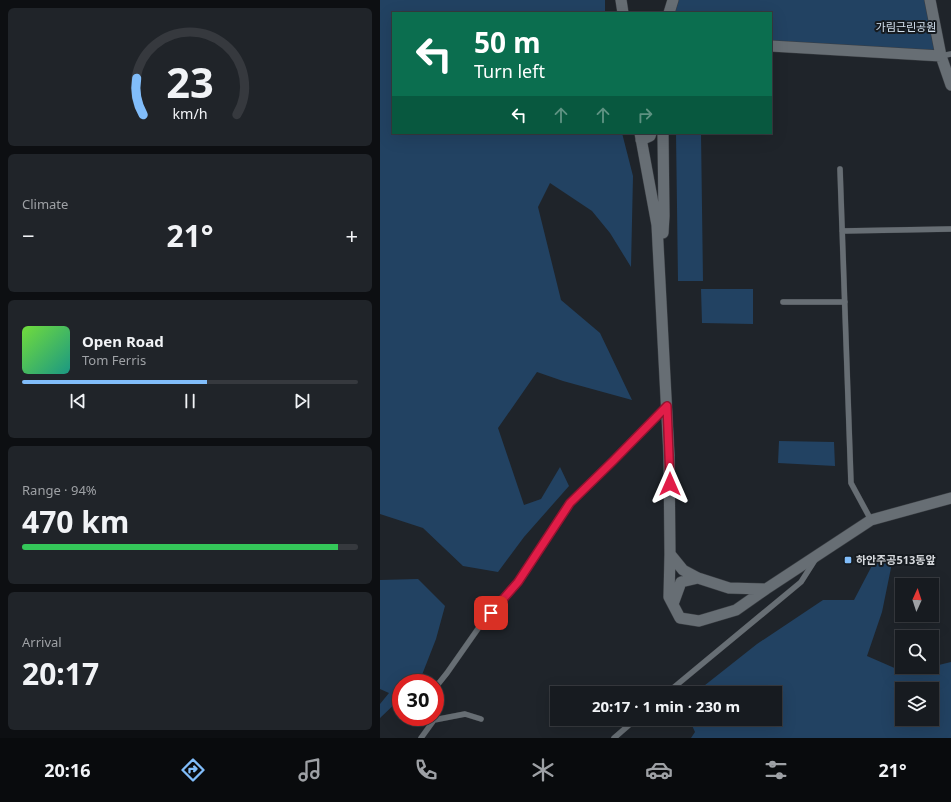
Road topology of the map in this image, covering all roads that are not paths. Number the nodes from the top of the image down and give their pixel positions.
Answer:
1 (622, 0) edge
2 (673, 0) edge
3 (930, 0) edge
4 (623, 12) edge
5 (670, 12) edge
6 (772, 46) edge
7 (946, 55) edge
8 (951, 85) edge
9 (651, 134) edge
10 (663, 134) edge
11 (641, 137) edge
12 (840, 169) dead end
13 (951, 229) edge
14 (842, 231) junction
15 (660, 274) junction
16 (783, 302) dead end
17 (845, 302) junction
18 (667, 406) junction
19 (951, 498) edge
20 (871, 520) junction
21 (670, 554) junction
22 (819, 555) junction
23 (698, 578) junction
24 (766, 589) junction
25 (673, 604) junction
26 (444, 677) edge
27 (676, 686) edge
28 (444, 717) edge
29 (481, 719) dead end
30 (429, 726) edge
31 (628, 726) edge
32 (421, 738) edge
33 (614, 738) edge

1 - 4 street
2 - 5 street
3 - 7 street
6 - 7 street
7 - 8 street
9 - 11 street
10 - 15 street
11 - 15 street
12 - 14 lane
13 - 14 lane
14 - 17 lane
15 - 18 street
16 - 17 lane
17 - 20 lane
18 - 21 street
18 - 26 lane
19 - 20 street
20 - 22 street
21 - 23 street
21 - 25 street
22 - 24 street
22 - 27 lane
23 - 24 street
23 - 25 street
24 - 25 street
28 - 29 lane
30 - 32 lane
31 - 33 lane

